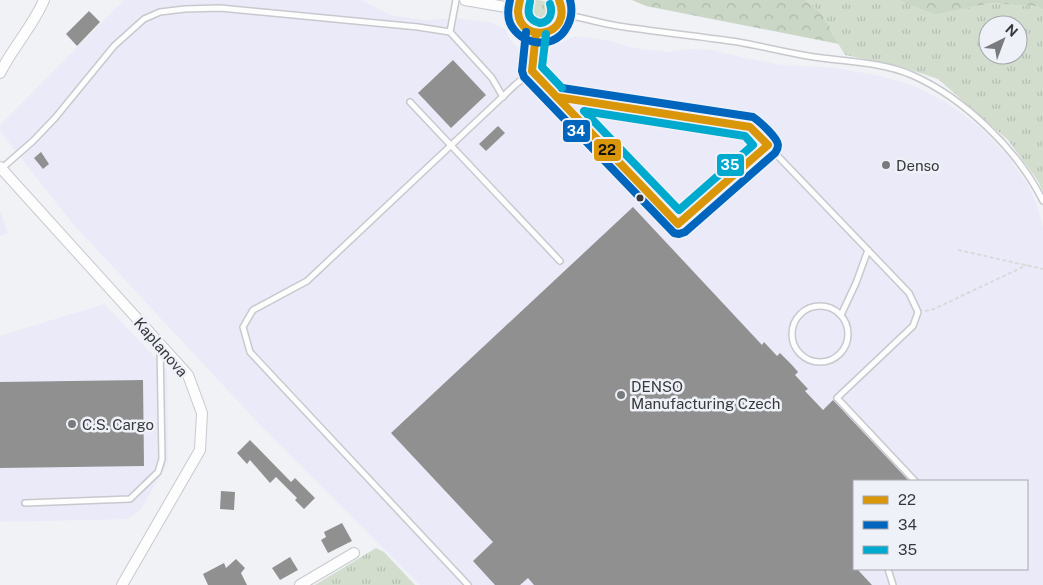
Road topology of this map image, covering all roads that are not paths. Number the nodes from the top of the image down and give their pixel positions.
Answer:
1 (44, 0) edge
2 (456, 0) edge
3 (465, 0) edge
4 (560, 0) edge
5 (518, 4) edge
6 (562, 14) junction
7 (450, 32) junction
8 (536, 33) junction
9 (532, 71) junction
10 (0, 72) edge
11 (503, 97) junction
12 (557, 97) junction
13 (410, 102) dead end
14 (768, 145) junction
15 (451, 146) junction
16 (1, 168) edge
17 (1043, 201) edge
18 (868, 250) junction
19 (560, 262) dead end
20 (841, 315) junction
21 (160, 344) junction
22 (914, 480) edge
23 (25, 503) dead end
24 (354, 553) dead end
25 (888, 570) edge
26 (122, 585) edge
27 (300, 585) edge
28 (468, 585) edge
29 (893, 585) edge

1 - 10 street
2 - 7 lane
3 - 5 street
4 - 6 street
5 - 8 street
6 - 8 street
6 - 17 lane
7 - 11 lane
7 - 16 lane
8 - 9 lane
9 - 11 lane
9 - 12 lane
11 - 15 lane
12 - 14 lane
12 - 14 lane
13 - 15 lane
14 - 18 lane
15 - 19 lane
15 - 28 lane
16 - 21 street, Kaplanova
18 - 20 lane
18 - 22 lane
20 - 20 lane
21 - 23 lane
21 - 26 street, Kaplanova
24 - 27 street
25 - 29 lane

